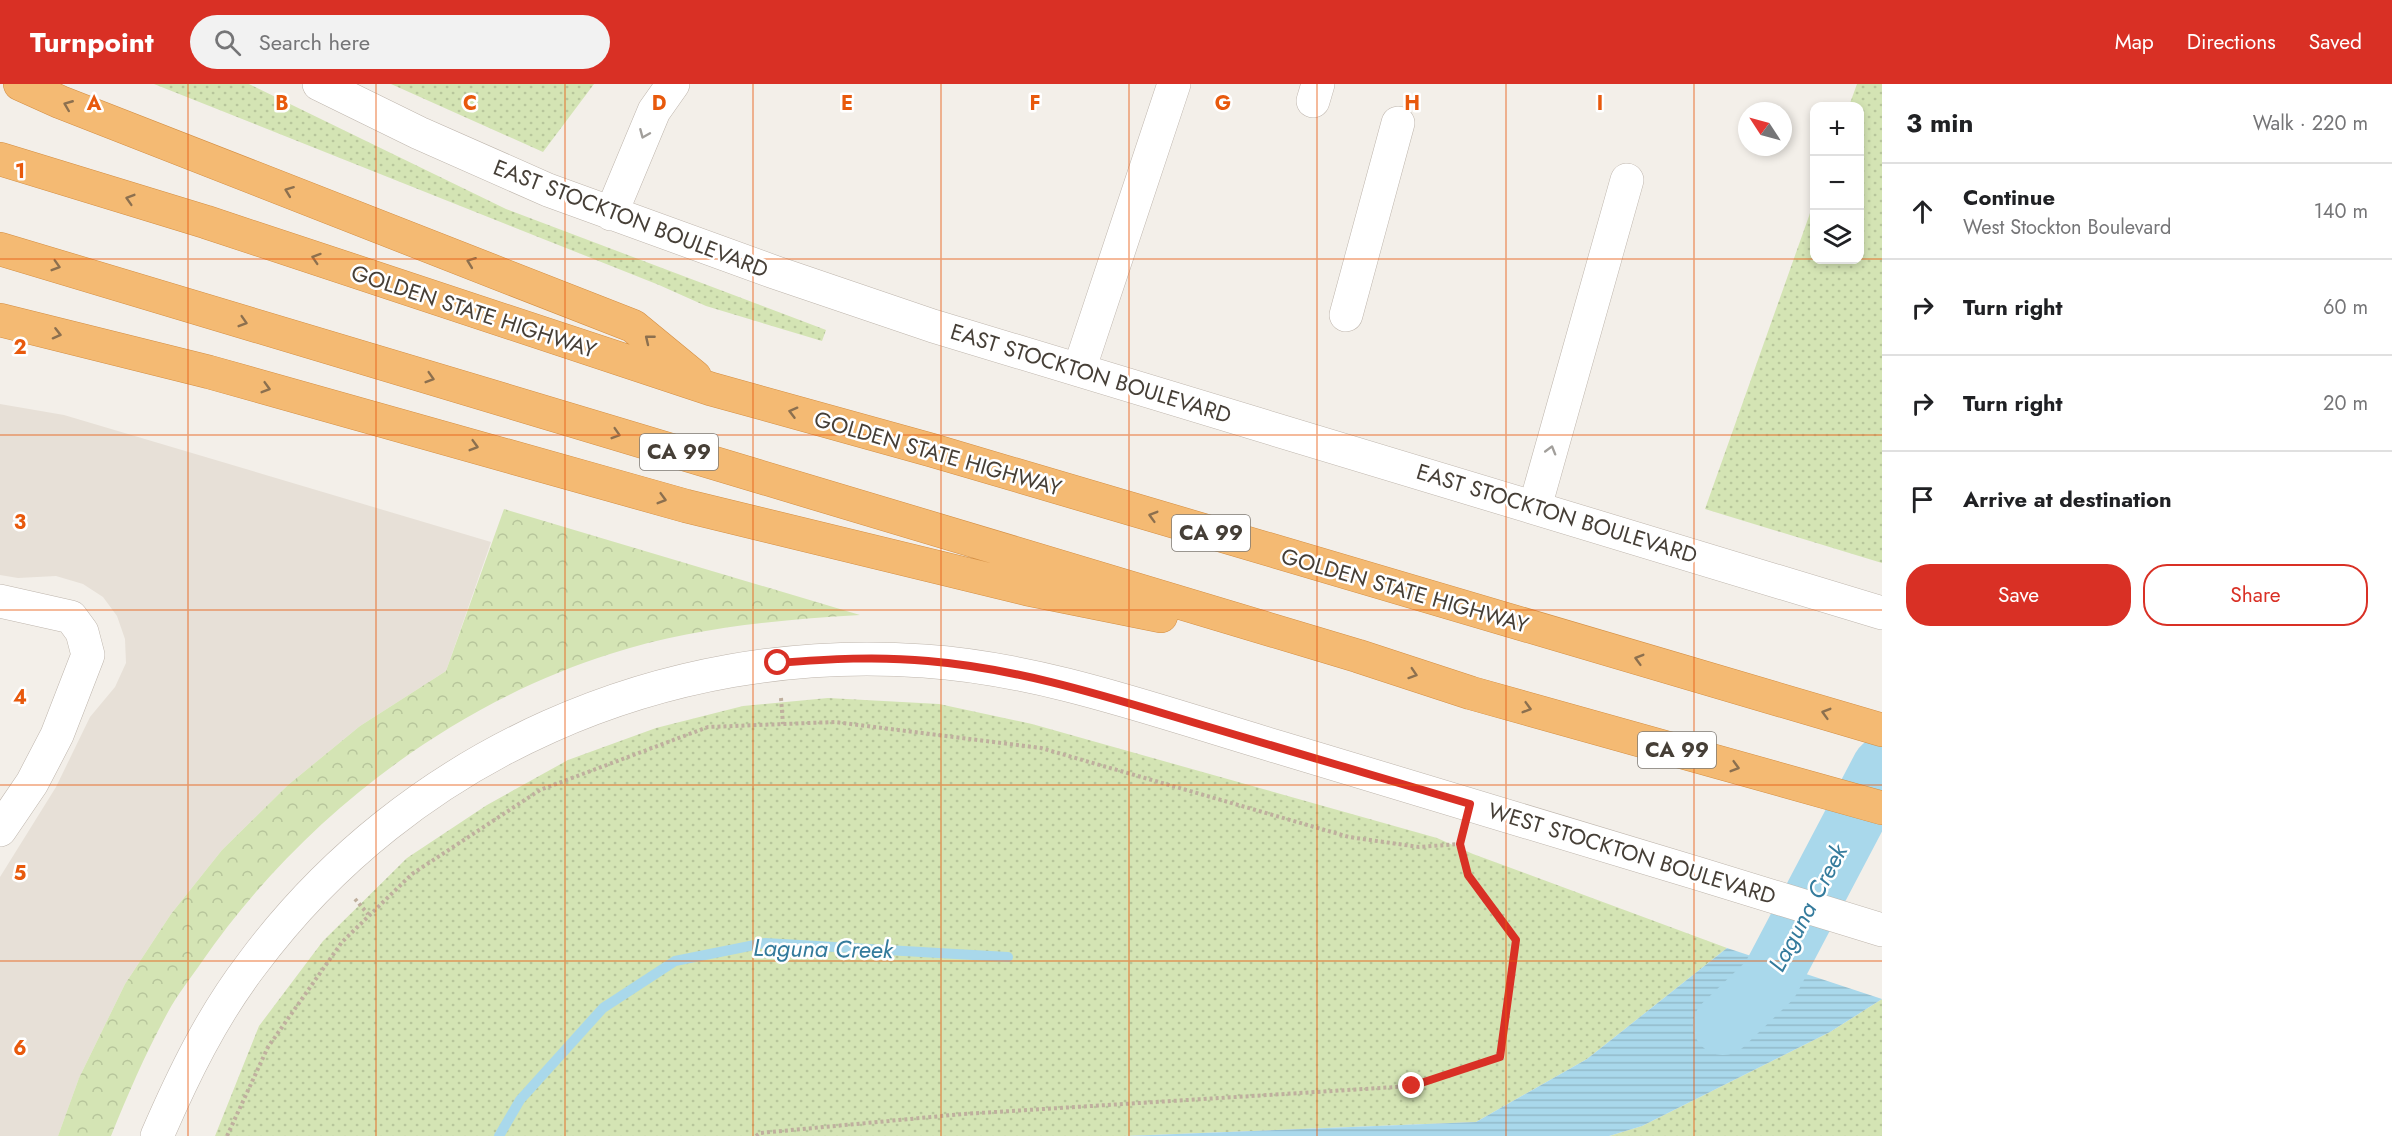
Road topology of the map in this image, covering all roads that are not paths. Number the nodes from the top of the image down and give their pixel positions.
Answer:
1 (20, 84) edge
2 (319, 84) edge
3 (673, 84) edge
4 (1174, 84) edge
5 (1398, 123) dead end
6 (0, 159) edge
7 (1627, 180) dead end
8 (611, 214) junction
9 (0, 249) edge
10 (1346, 315) dead end
11 (0, 321) edge
12 (1079, 370) junction
13 (711, 389) junction
14 (1535, 507) junction
15 (0, 601) edge
16 (1882, 612) edge
17 (1358, 656) junction
18 (1882, 730) edge
19 (1882, 808) edge
20 (0, 830) edge
21 (1882, 930) edge
22 (157, 1136) edge

13 -> 1 highway
2 - 8 street, EAST STOCKTON BOULEVARD
3 -> 8 street
4 - 12 street
5 - 10 street
13 -> 6 highway, GOLDEN STATE HIGHWAY / CA 99
14 -> 7 street
8 - 12 street, EAST STOCKTON BOULEVARD
9 -> 17 highway, CA 99
11 -> 17 highway
12 - 14 street, EAST STOCKTON BOULEVARD
18 -> 13 highway, GOLDEN STATE HIGHWAY / CA 99
14 - 16 street, EAST STOCKTON BOULEVARD
15 - 20 street
17 -> 19 highway, CA 99
21 - 22 street, WEST STOCKTON BOULEVARD

